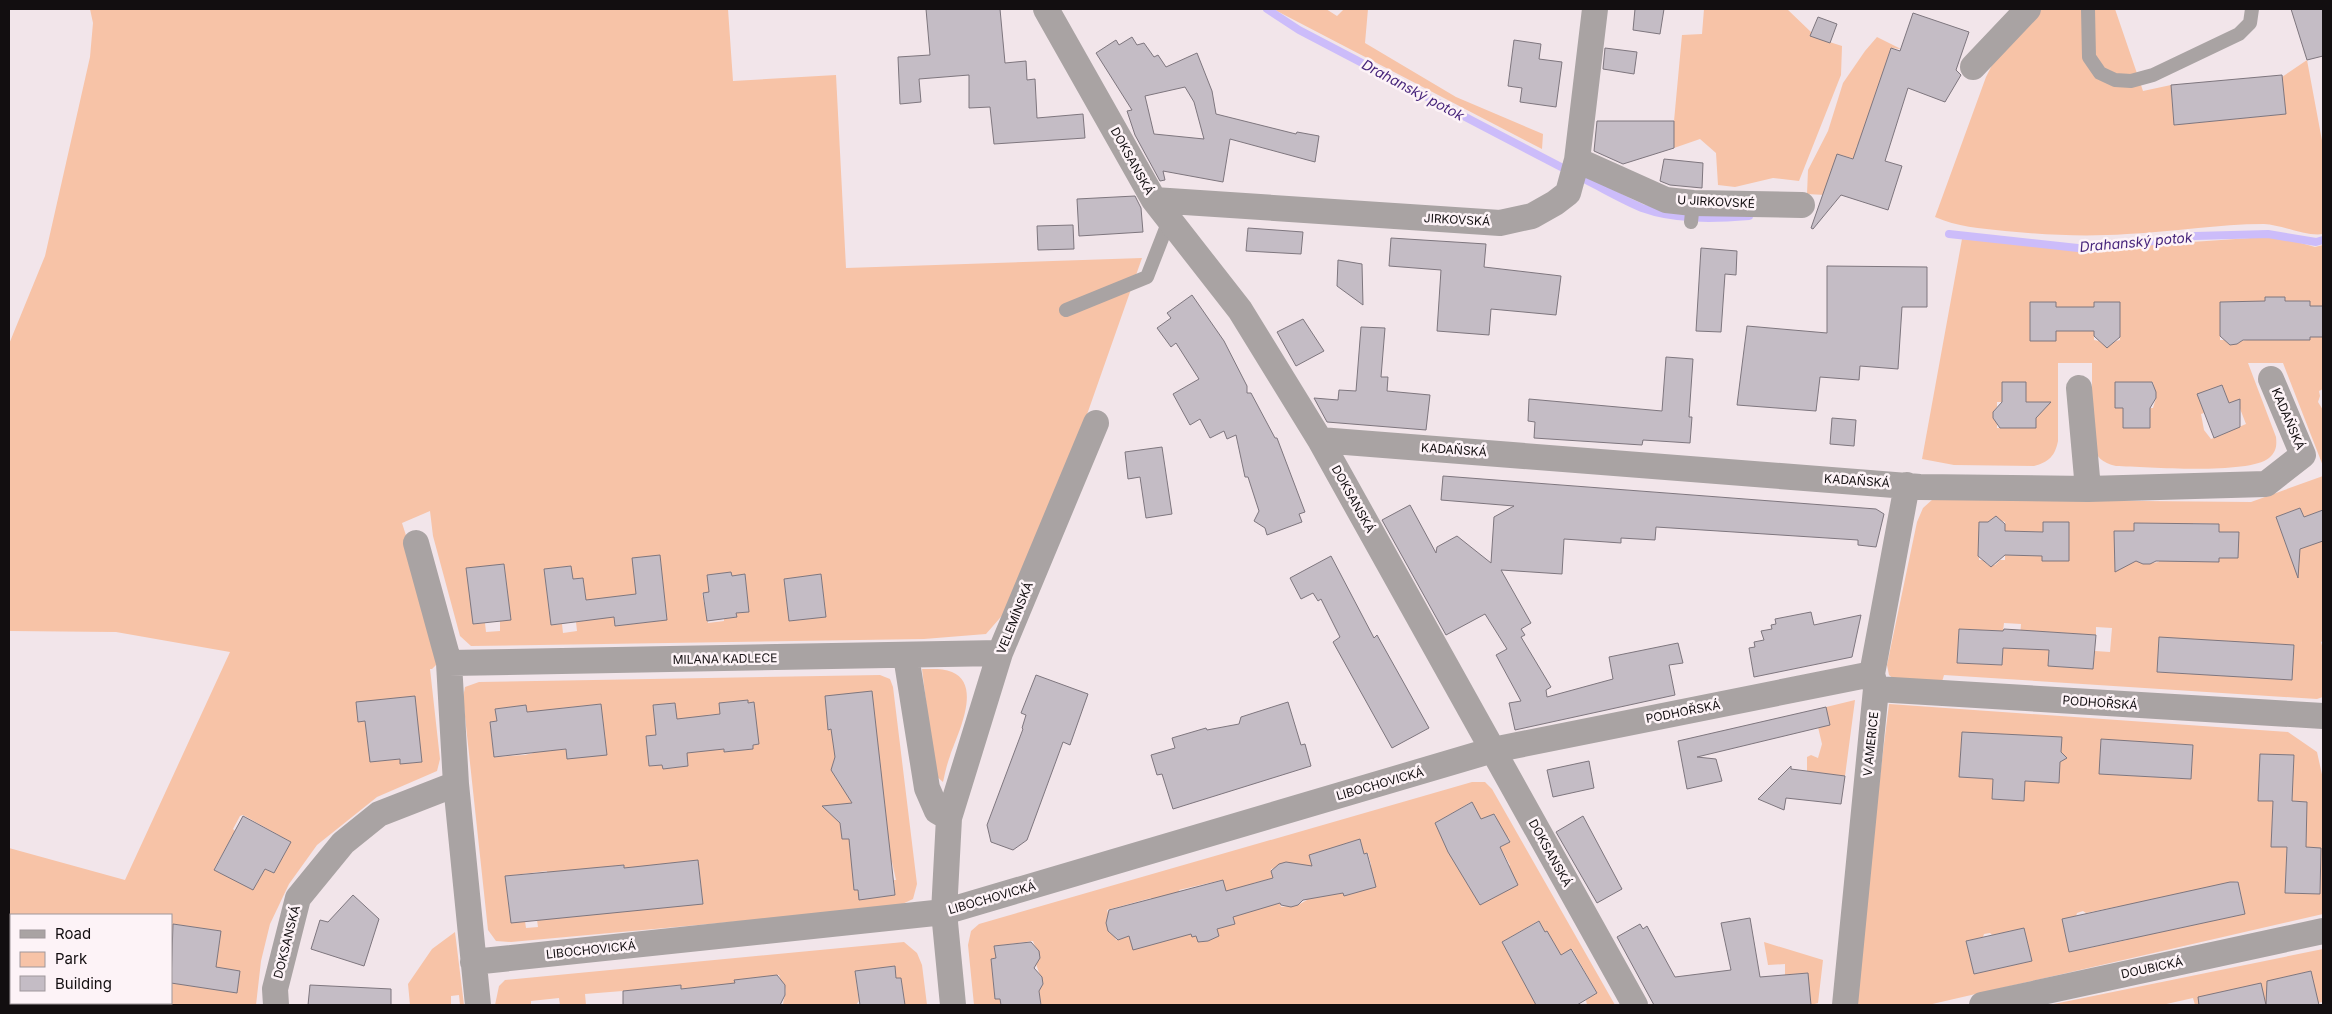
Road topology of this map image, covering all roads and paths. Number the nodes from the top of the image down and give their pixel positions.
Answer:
1 (1046, 9) edge
2 (1595, 9) edge
3 (2028, 9) edge
4 (2088, 9) edge
5 (2252, 9) edge
6 (1973, 68) dead end
7 (1577, 160) junction
8 (1802, 205) dead end
9 (1162, 209) junction
10 (1066, 310) dead end
11 (2270, 379) dead end
12 (2079, 388) dead end
13 (1096, 422) dead end
14 (1320, 440) junction
15 (1907, 485) junction
16 (2088, 489) junction
17 (416, 543) dead end
18 (1000, 653) junction
19 (906, 656) junction
20 (449, 663) junction
21 (1874, 682) junction
22 (2323, 717) edge
23 (1494, 750) junction
24 (456, 784) junction
25 (949, 818) junction
26 (944, 912) junction
27 (2323, 931) edge
28 (473, 962) junction
29 (276, 1005) edge
30 (478, 1005) edge
31 (953, 1005) edge
32 (1635, 1005) edge
33 (1845, 1005) edge
34 (1982, 1005) edge

1 - 9 street, DOKSANSKÁ
2 - 7 street, JIRKOVSKÁ
3 - 6 street
4 - 5 lane
7 - 8 street, U JIRKOVSKÉ
7 - 9 street, JIRKOVSKÁ
9 - 10 lane
9 - 14 street, DOKSANSKÁ
11 - 16 street, KADAŇSKÁ
12 - 16 street
13 - 18 street, VELEMÍNSKÁ
14 - 15 street, KADAŇSKÁ
14 - 23 street, DOKSANSKÁ
15 - 16 street, KADAŇSKÁ
15 - 21 street, V AMERICE
17 - 20 street
18 - 19 street, MILANA KADLECE
18 - 25 street, VELEMÍNSKÁ
19 - 20 street, MILANA KADLECE
19 - 25 street
20 - 24 street
21 - 22 street, PODHOŘSKÁ
21 - 23 street, PODHOŘSKÁ
21 - 33 street, V AMERICE
23 - 26 street, LIBOCHOVICKÁ
23 - 32 street, DOKSANSKÁ
24 - 28 street
24 - 29 street, DOKSANSKÁ
25 - 26 street, VELEMÍNSKÁ
26 - 28 street, LIBOCHOVICKÁ
26 - 31 street, VELEMÍNSKÁ
27 - 34 street, DOUBICKÁ
28 - 30 street

